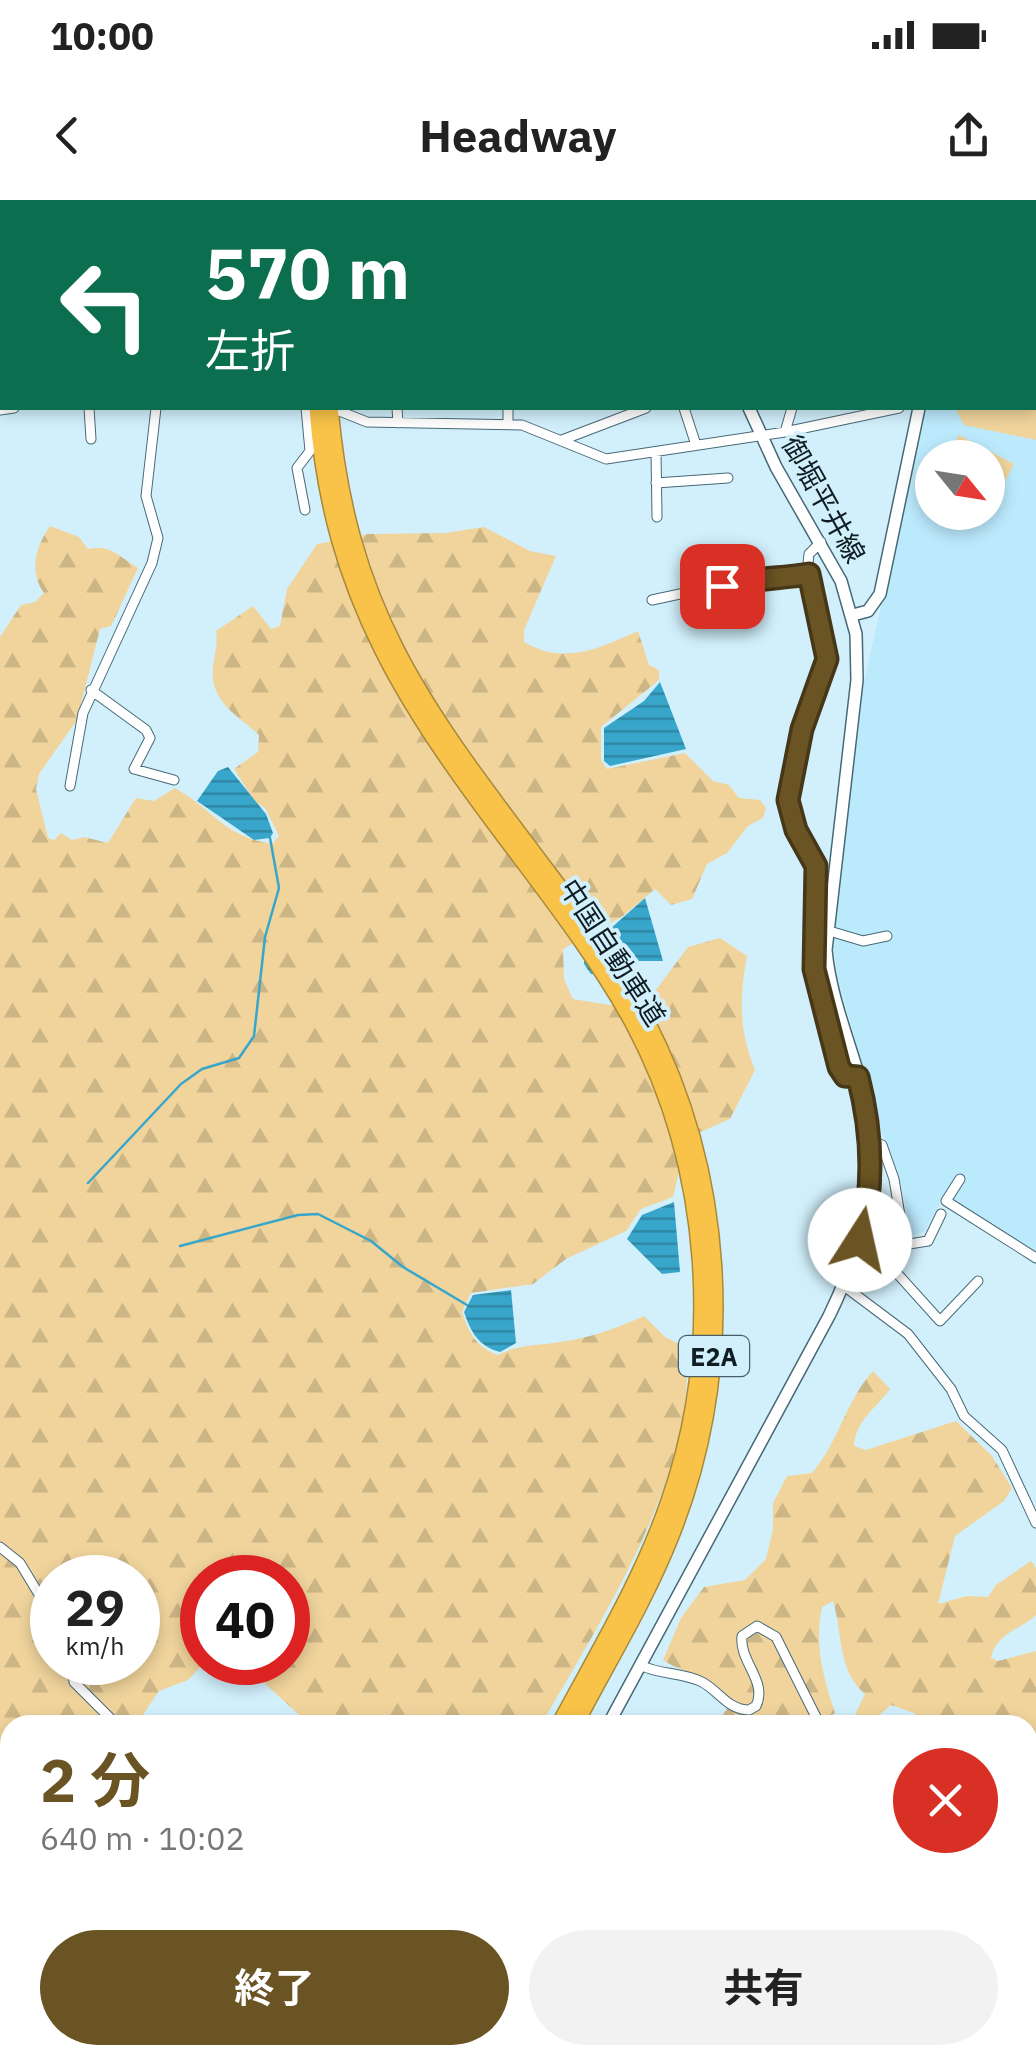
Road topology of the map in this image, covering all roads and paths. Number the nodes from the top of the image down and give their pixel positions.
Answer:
1 (89, 410) edge
2 (156, 410) edge
3 (306, 410) edge
4 (316, 410) edge
5 (331, 410) edge
6 (336, 410) edge
7 (397, 410) edge
8 (508, 410) edge
9 (641, 410) edge
10 (685, 410) edge
11 (750, 410) edge
12 (791, 410) edge
13 (890, 410) edge
14 (919, 410) edge
15 (398, 423) junction
16 (508, 424) junction
17 (785, 432) junction
18 (761, 436) junction
19 (91, 440) dead end
20 (562, 440) junction
21 (696, 445) junction
22 (656, 452) junction
23 (328, 461) junction
24 (728, 478) dead end
25 (656, 483) junction
26 (305, 510) dead end
27 (657, 517) dead end
28 (821, 542) junction
29 (809, 574) junction
30 (652, 600) dead end
31 (853, 615) junction
32 (92, 690) junction
33 (174, 780) dead end
34 (70, 786) dead end
35 (826, 930) junction
36 (887, 936) dead end
37 (616, 980) junction
38 (858, 1077) junction
39 (870, 1140) junction
40 (960, 1179) dead end
41 (941, 1214) dead end
42 (903, 1246) junction
43 (1036, 1258) edge
44 (886, 1260) junction
45 (978, 1281) dead end
46 (845, 1287) junction
47 (1036, 1523) edge
48 (0, 1547) edge
49 (30, 1580) edge
50 (640, 1665) junction
51 (77, 1685) edge
52 (108, 1715) edge
53 (565, 1715) edge
54 (580, 1715) edge
55 (613, 1715) edge
56 (815, 1715) edge

1 - 19 street
2 - 32 street
3 - 26 street
4 - 23 highway, 中国自動車道 / E2A
5 - 23 highway, 中国自動車道 / E2A
6 - 15 street
7 - 15 street
8 - 16 street
9 - 20 street
10 - 21 street
11 - 18 street, 御堀平井線
12 - 17 street
13 - 17 street
14 - 31 street
15 - 16 street
16 - 20 street
17 - 18 street
18 - 21 street
18 - 28 street, 御堀平井線
20 - 22 street
21 - 22 street
22 - 25 street
23 - 37 highway, 中国自動車道 / E2A
24 - 25 street
25 - 27 street
28 - 29 street
28 - 31 street, 御堀平井線
29 - 30 street
29 - 38 street
31 - 35 street, 御堀平井線
32 - 33 street
32 - 34 street
35 - 36 street
35 - 38 street, 御堀平井線
37 - 53 highway, 中国自動車道 / E2A
37 - 54 highway, 中国自動車道 / E2A
38 - 39 street, 御堀平井線
39 - 42 street
39 - 46 street, 御堀平井線
40 - 43 street
41 - 42 street
42 - 44 street
44 - 45 street
44 - 46 street
46 - 47 street
46 - 50 street, 御堀平井線
48 - 49 street
50 - 55 street, 御堀平井線
50 - 56 street
51 - 52 street

